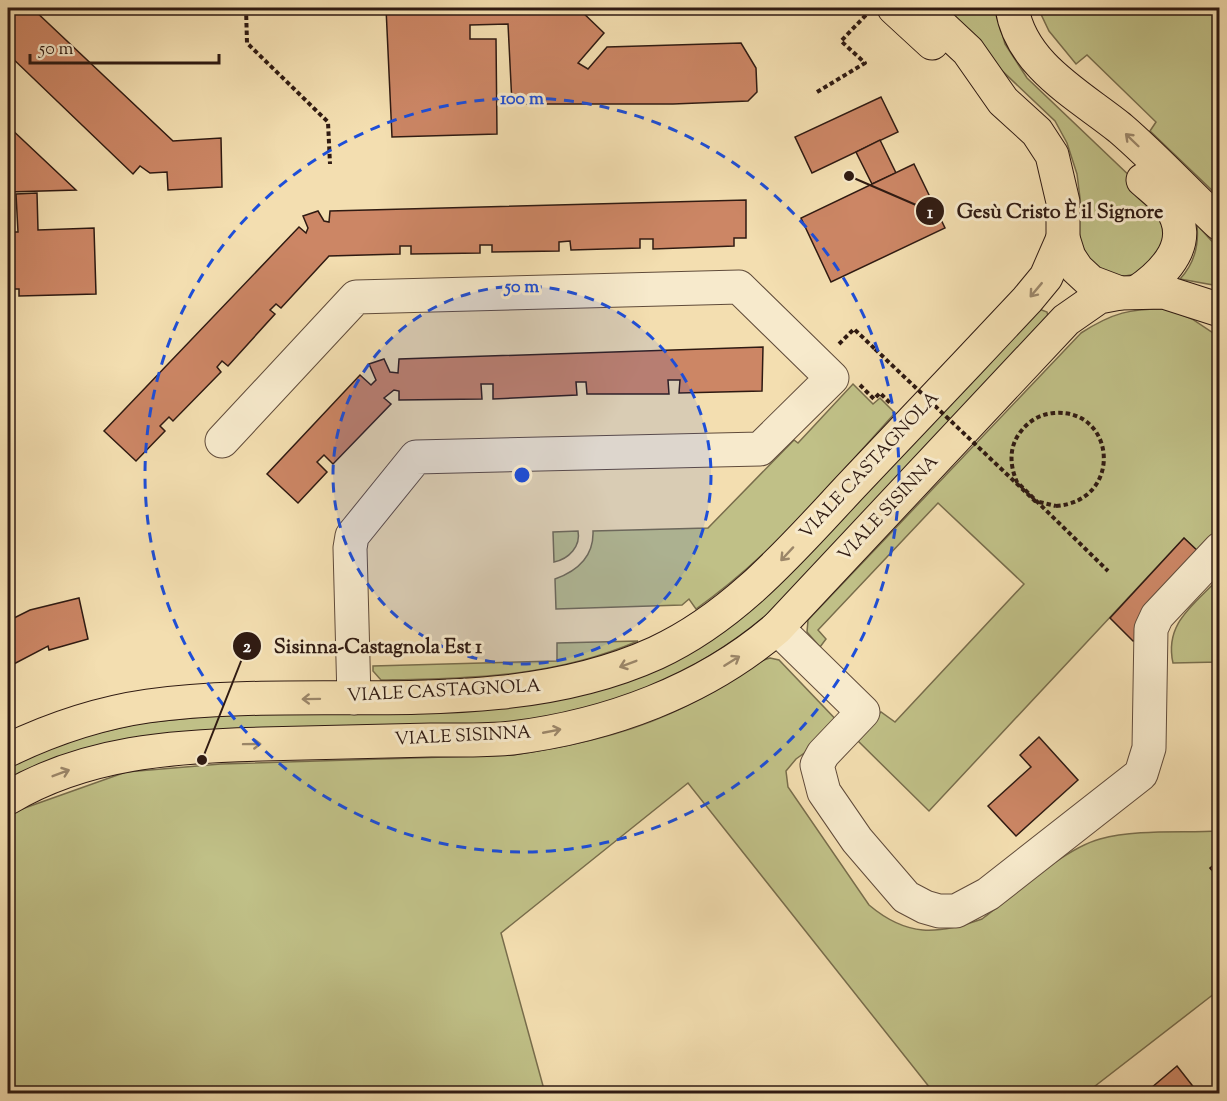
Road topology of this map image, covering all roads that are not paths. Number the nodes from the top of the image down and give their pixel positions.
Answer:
1 (894, 8) edge
2 (922, 8) edge
3 (1012, 8) edge
4 (1062, 85) junction
5 (1003, 101) junction
6 (1220, 225) edge
7 (1063, 238) junction
8 (1129, 292) junction
9 (1220, 310) edge
10 (222, 441) dead end
11 (1220, 549) edge
12 (777, 628) junction
13 (354, 698) junction
14 (8, 750) edge
15 (8, 798) edge

1 - 5 main road
2 - 5 main road
3 - 4 main road
6 -> 4 main road
4 - 8 main road
5 - 7 main road
7 - 8 main road
7 -> 13 main road, VIALE CASTAGNOLA
8 - 9 main road, VIALE SISINNA
8 - 12 main road, VIALE SISINNA
10 - 13 lane
11 - 12 lane
15 -> 12 main road, VIALE SISINNA
13 -> 14 main road, VIALE CASTAGNOLA

